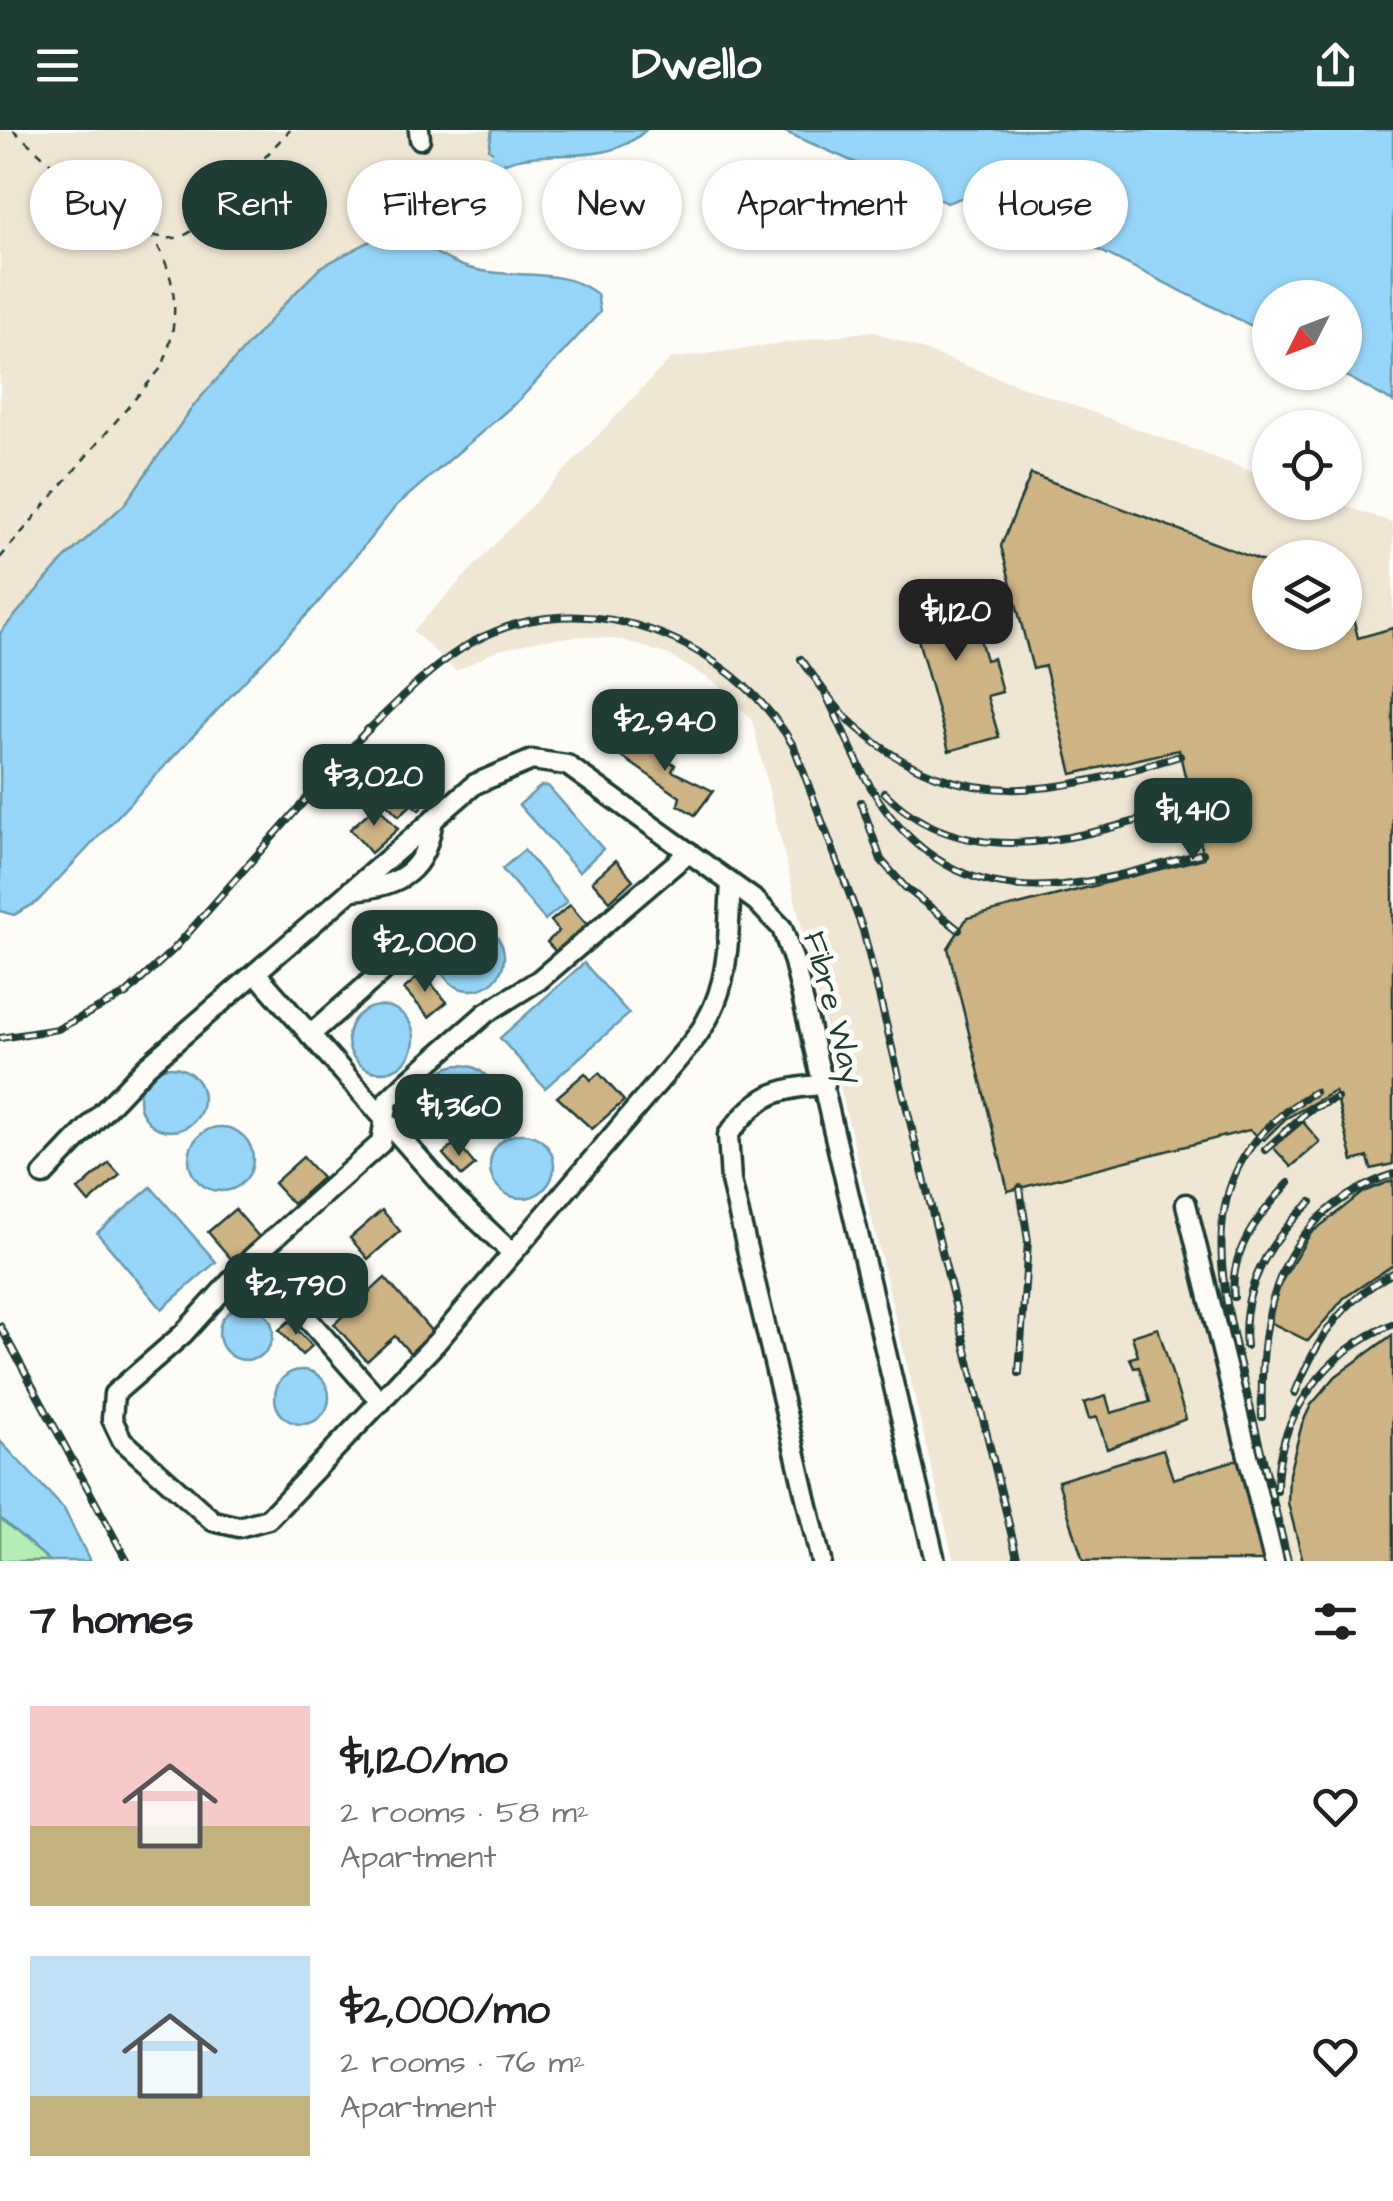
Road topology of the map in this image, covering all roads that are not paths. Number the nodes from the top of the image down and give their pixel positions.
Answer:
1 (689, 852) junction
2 (731, 882) junction
3 (416, 942) dead end
4 (256, 973) junction
5 (310, 1035) junction
6 (824, 1086) junction
7 (385, 1121) junction
8 (43, 1175) dead end
9 (1186, 1204) dead end
10 (511, 1252) junction
11 (253, 1257) junction
12 (382, 1402) junction
13 (821, 1561) edge
14 (935, 1561) edge
15 (1274, 1561) edge

1 - 2 lane, Fibre Way
1 - 4 lane, Fibre Way
1 - 7 lane
2 - 6 lane, Fibre Way
2 - 10 lane
3 - 5 lane
4 - 5 lane
4 - 8 lane, Fibre Way
5 - 7 lane
6 - 13 lane
6 - 14 lane, Fibre Way
7 - 10 lane
7 - 11 lane
9 - 15 lane
10 - 12 lane
11 - 12 lane
11 - 12 lane

